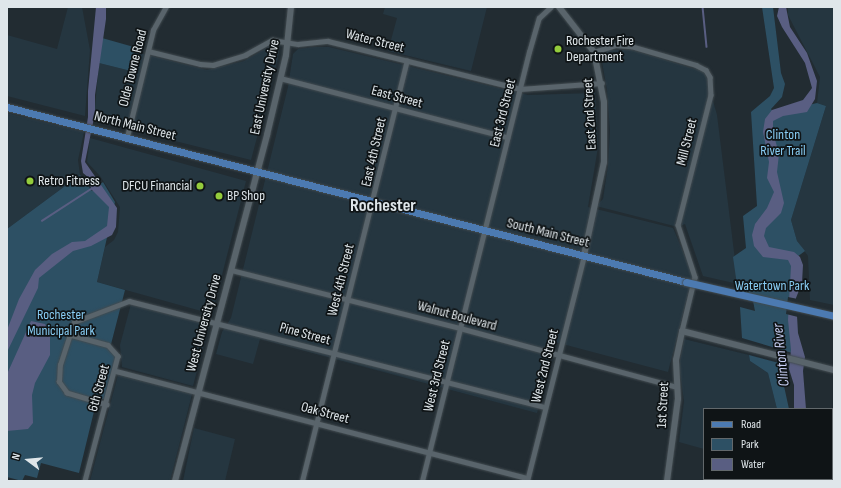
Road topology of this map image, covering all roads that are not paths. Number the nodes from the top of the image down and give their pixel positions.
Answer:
1 (166, 7) edge
2 (291, 7) edge
3 (551, 7) edge
4 (559, 7) edge
5 (287, 42) junction
6 (148, 51) junction
7 (594, 52) junction
8 (407, 61) junction
9 (280, 78) junction
10 (602, 83) junction
11 (520, 89) junction
12 (7, 107) edge
13 (395, 108) junction
14 (127, 137) junction
15 (507, 137) junction
16 (257, 171) junction
17 (373, 201) junction
18 (485, 230) junction
19 (584, 256) junction
20 (231, 270) junction
21 (348, 300) junction
22 (834, 316) edge
23 (217, 322) junction
24 (460, 328) junction
25 (682, 331) junction
26 (68, 334) junction
27 (334, 353) junction
28 (559, 354) junction
29 (834, 370) edge
30 (116, 371) junction
31 (446, 382) junction
32 (677, 387) junction
33 (198, 392) junction
34 (106, 405) junction
35 (546, 408) junction
36 (317, 423) junction
37 (429, 452) junction
38 (527, 479) edge
39 (85, 481) edge
40 (175, 481) edge
41 (302, 481) edge
42 (422, 481) edge
43 (667, 481) edge

1 - 6 street, Olde Towne Road
2 - 5 street, East University Drive
3 - 11 street, East 3rd Street
4 - 7 street, East 2nd Street
5 - 6 street, Water Street
5 - 8 street, Water Street
5 - 9 street, East University Drive
6 - 14 street, Olde Towne Road
7 - 10 street, East 2nd Street
7 - 25 street, Mill Street
8 - 11 street, Water Street
8 - 13 street, East 4th Street
9 - 13 street, East Street
9 - 16 street, East University Drive
10 - 11 street, Water Street
10 - 19 street, East 2nd Street
11 - 15 street, East 3rd Street
12 - 14 main road, North Main Street
13 - 15 street, East Street
13 - 17 street, East 4th Street
14 - 16 main road, North Main Street
15 - 18 street, East 3rd Street
16 - 17 main road, South Main Street
16 - 20 street, West University Drive
17 - 18 main road, South Main Street
17 - 21 street, West 4th Street
18 - 19 main road, South Main Street
18 - 24 street, West 3rd Street
19 - 22 main road, South Main Street, bridge
19 - 28 street, West 2nd Street
20 - 21 street, Walnut Boulevard
20 - 23 street, West University Drive
21 - 24 street, Walnut Boulevard
21 - 27 street, West 4th Street
23 - 26 street, Pine Street
23 - 27 street, Pine Street
23 - 33 street, West University Drive
24 - 28 street, Walnut Boulevard
24 - 31 street, West 3rd Street
25 - 29 street
25 - 32 street, 1st Street
26 - 30 street, 6th Street
26 - 34 street
27 - 31 street, Pine Street
27 - 36 street, West 4th Street
28 - 32 street, Walnut Boulevard
28 - 35 street, West 2nd Street
30 - 33 street, Oak Street
30 - 34 street, 6th Street
31 - 35 street, Pine Street
31 - 37 street, West 3rd Street
32 - 43 street, 1st Street
33 - 36 street, Oak Street
33 - 40 street, West University Drive
34 - 39 street, 6th Street
35 - 38 street, West 2nd Street
36 - 37 street, Oak Street
36 - 41 street, West 4th Street
37 - 38 street, Oak Street
37 - 42 street, West 3rd Street

